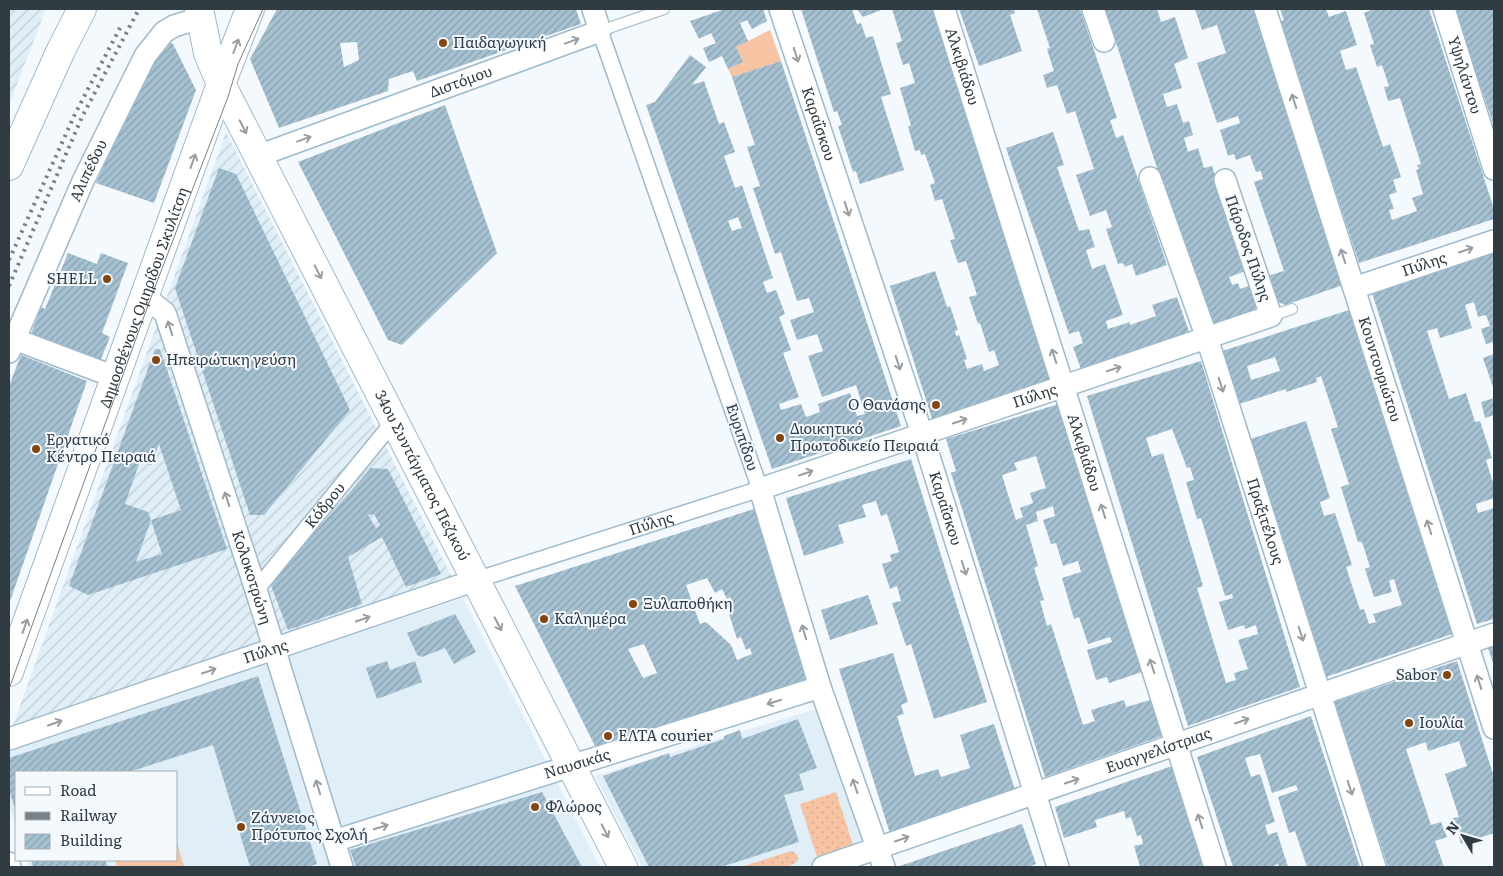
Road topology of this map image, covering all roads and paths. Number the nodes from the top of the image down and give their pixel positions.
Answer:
1 (64, 9) edge
2 (82, 9) edge
3 (250, 9) edge
4 (593, 9) edge
5 (664, 9) edge
6 (780, 9) edge
7 (944, 9) edge
8 (1093, 9) edge
9 (1265, 9) edge
10 (1444, 9) edge
11 (200, 13) edge
12 (600, 31) junction
13 (1104, 41) dead end
14 (221, 84) junction
15 (23, 132) junction
16 (258, 156) junction
17 (9, 166) edge
18 (1494, 169) edge
19 (1150, 178) dead end
20 (1225, 180) dead end
21 (1494, 241) edge
22 (1354, 288) junction
23 (144, 296) junction
24 (1292, 309) dead end
25 (1272, 316) junction
26 (1207, 338) junction
27 (11, 346) edge
28 (115, 377) junction
29 (1063, 386) junction
30 (394, 421) junction
31 (922, 434) junction
32 (760, 489) junction
33 (476, 580) junction
34 (256, 590) junction
35 (1494, 634) edge
36 (1466, 644) junction
37 (275, 649) junction
38 (9, 672) edge
39 (820, 687) junction
40 (1320, 694) junction
41 (1494, 728) edge
42 (9, 739) edge
43 (1176, 744) junction
44 (572, 766) junction
45 (1035, 794) junction
46 (334, 841) junction
47 (880, 858) edge
48 (9, 863) edge
49 (10, 867) edge
50 (342, 867) edge
51 (623, 867) edge
52 (823, 867) edge
53 (1058, 867) edge
54 (1215, 867) edge
55 (1375, 867) edge

1 - 15 main road
2 - 15 main road
14 -> 3 main road, Δημοσθένους Ομηρίδου Σκυλίτση
4 - 12 street, Ευριπίδου
5 - 12 lane, Διστόμου
6 -> 31 street, Καραΐσκου
29 -> 7 street, Αλκιβιάδου
8 - 13 street
22 -> 9 street, Κουντουριώτου
10 - 18 street, Υψηλάντου
11 - 14 main road, 34ου Συντάγματος Πεζικού
11 - 27 street, Αλιπέδου
16 -> 12 street, Διστόμου
12 - 32 street, Ευριπίδου
14 -> 16 main road, 34ου Συντάγματος Πεζικού
23 -> 14 main road, Δημοσθένους Ομηρίδου Σκυλίτση
15 - 17 main road
16 -> 30 main road, 34ου Συντάγματος Πεζικού
19 - 26 street, Πραξιτέλους
20 - 25 street, Πάροδος Πύλης
22 -> 21 street, Πύλης
36 -> 22 street, Κουντουριώτου
23 - 28 main road, Δημοσθένους Ομηρίδου Σκυλίτση
34 -> 23 street, Κολοκοτρώνη
24 - 25 lane, Πύλης
25 - 26 street, Πύλης
29 -> 26 street, Πύλης
26 -> 40 street, Πραξιτέλους
27 - 28 street
38 -> 28 main road, Δημοσθένους Ομηρίδου Σκυλίτση
31 -> 29 street, Πύλης
43 -> 29 street, Αλκιβιάδου
30 - 33 main road, 34ου Συντάγματος Πεζικού
30 - 34 street, Κόδρου
32 -> 31 street, Πύλης
31 -> 45 street, Καραΐσκου
32 - 33 street, Πύλης
39 -> 32 street, Ευριπίδου
37 -> 33 street, Πύλης
33 -> 44 main road, 34ου Συντάγματος Πεζικού
34 - 37 street, Κολοκοτρώνη
35 - 36 street, Ευαγγελίστριας
36 - 40 street, Ευαγγελίστριας
41 -> 36 street, Κουντουριώτου
42 -> 37 street, Πύλης
46 -> 37 street, Κολοκοτρώνη
39 -> 44 street, Ναυσικάς
47 -> 39 street, Ευριπίδου
43 -> 40 street, Ευαγγελίστριας
40 -> 55 street, Πραξιτέλους
45 -> 43 street, Ευαγγελίστριας
54 -> 43 street, Αλκιβιάδου
46 -> 44 street, Ναυσικάς
44 -> 51 main road, 34ου Συντάγματος Πεζικού
47 -> 45 street, Ευαγγελίστριας
45 - 53 street, Καραΐσκου
46 - 50 street, Κολοκοτρώνη
47 - 52 street, Ευαγγελίστριας
48 - 49 street

